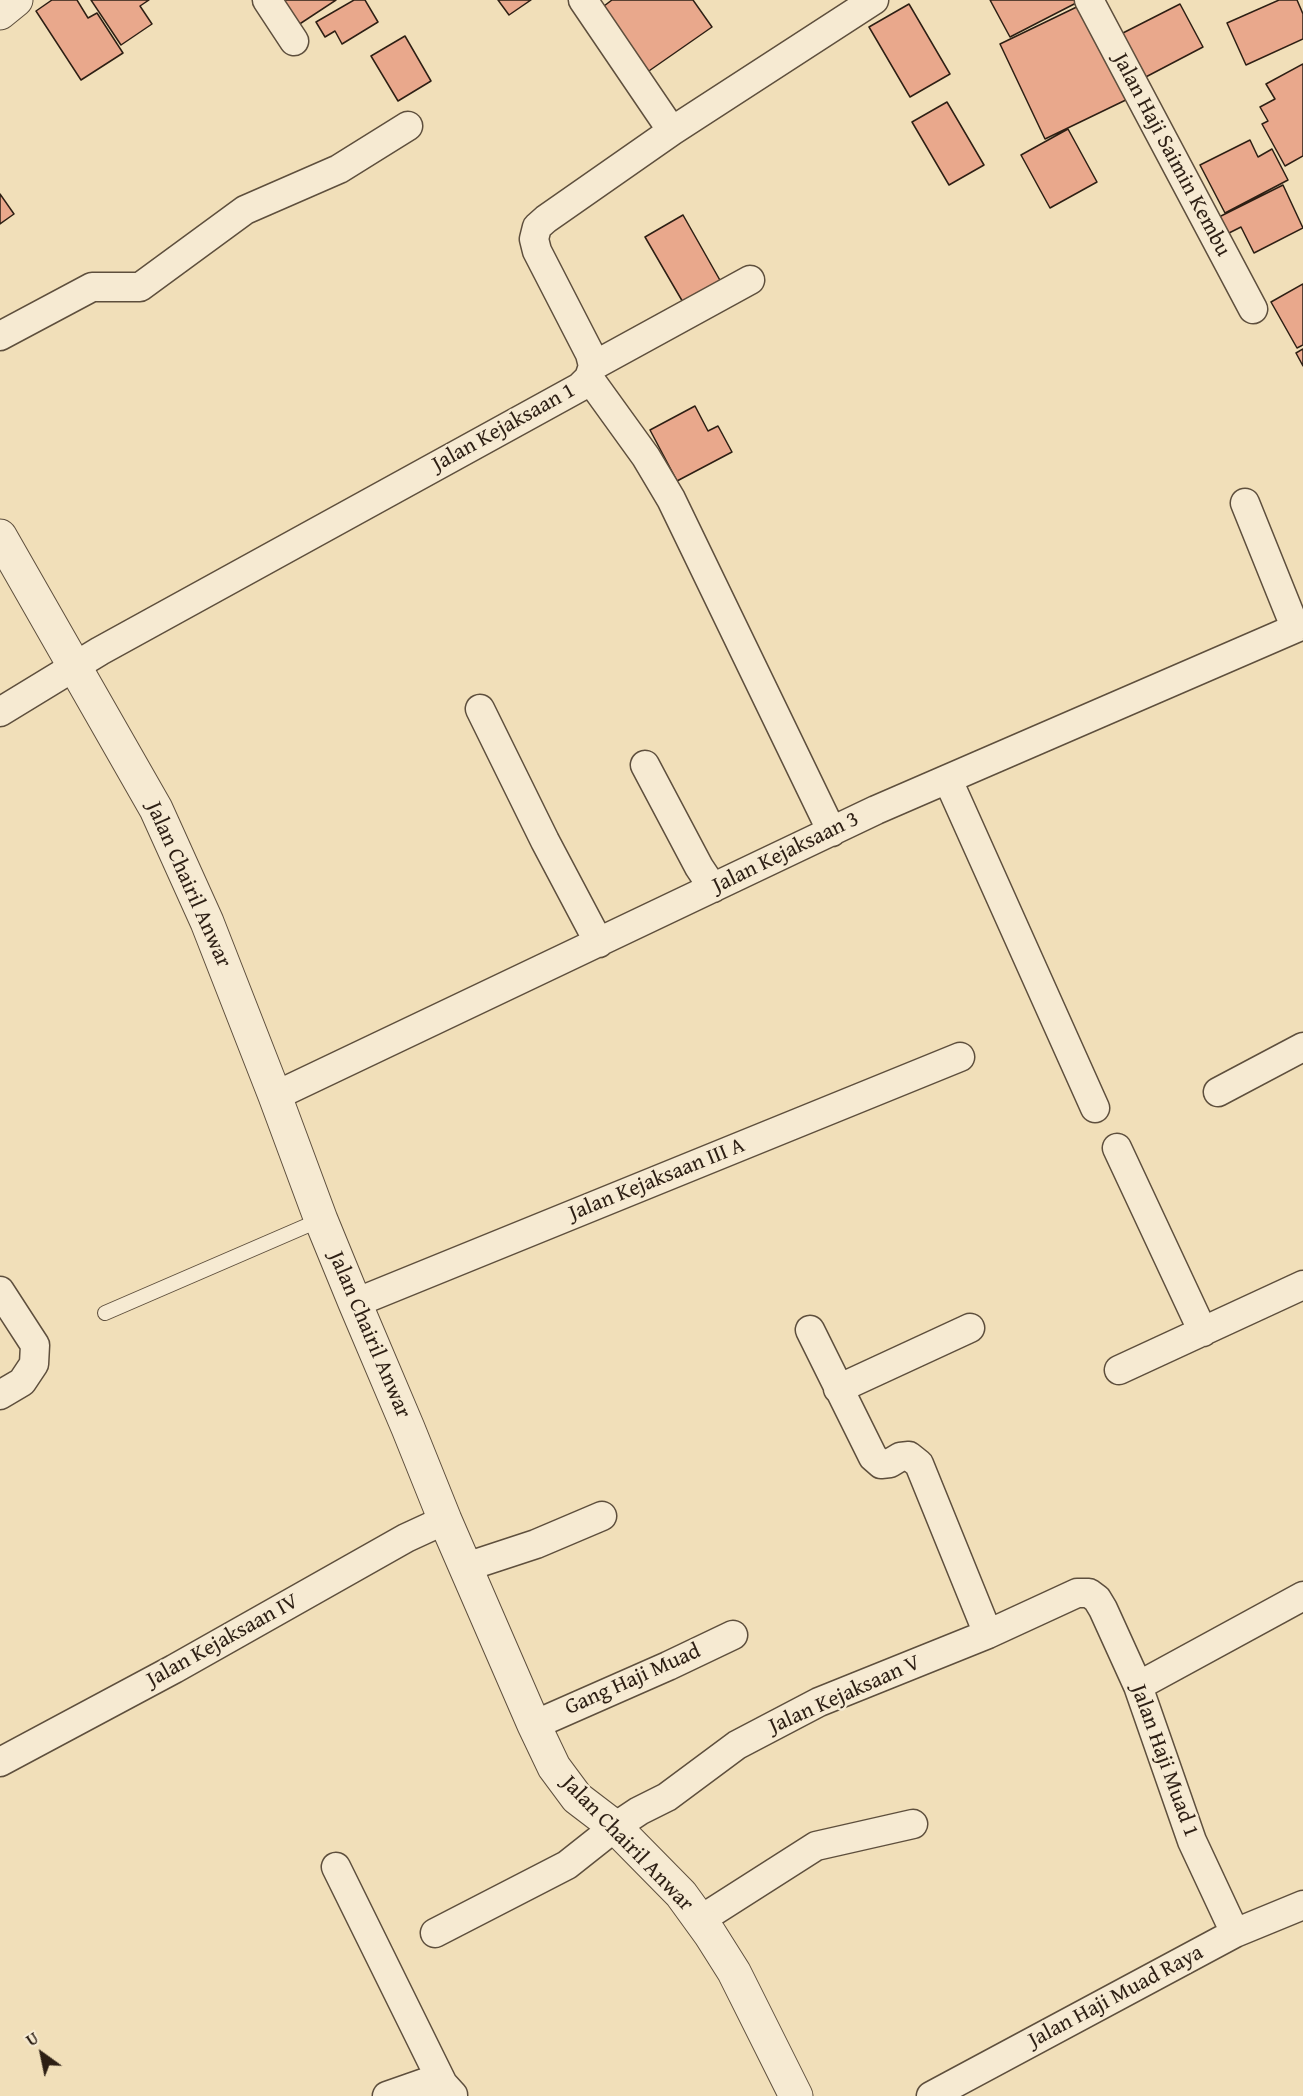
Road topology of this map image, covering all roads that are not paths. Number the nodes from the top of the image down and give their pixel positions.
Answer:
1 (16, 0) edge
2 (267, 0) edge
3 (583, 0) edge
4 (874, 0) edge
5 (1089, 0) edge
6 (0, 13) edge
7 (294, 41) dead end
8 (408, 126) dead end
9 (672, 131) junction
10 (750, 280) dead end
11 (1253, 309) dead end
12 (0, 336) edge
13 (591, 372) junction
14 (1245, 503) dead end
15 (0, 536) edge
16 (1299, 626) edge
17 (75, 666) junction
18 (480, 709) dead end
19 (0, 712) edge
20 (645, 765) dead end
21 (948, 780) junction
22 (832, 832) junction
23 (713, 888) junction
24 (599, 943) junction
25 (1303, 1047) edge
26 (960, 1057) dead end
27 (1218, 1092) dead end
28 (276, 1096) junction
29 (1095, 1108) dead end
30 (1117, 1148) dead end
31 (321, 1220) junction
32 (1303, 1285) edge
33 (0, 1291) edge
34 (355, 1303) junction
35 (105, 1313) dead end
36 (970, 1329) dead end
37 (810, 1330) dead end
38 (1203, 1332) junction
39 (1119, 1370) dead end
40 (838, 1389) junction
41 (0, 1395) edge
42 (602, 1516) dead end
43 (445, 1520) junction
44 (466, 1567) junction
45 (1089, 1593) joint
46 (1303, 1596) edge
47 (988, 1634) junction
48 (733, 1635) dead end
49 (1138, 1686) junction
50 (534, 1725) junction
51 (0, 1762) edge
52 (913, 1824) dead end
53 (615, 1827) junction
54 (336, 1867) dead end
55 (1303, 1905) edge
56 (700, 1920) junction
57 (435, 1933) dead end
58 (1235, 1933) junction
59 (449, 2090) edge
60 (387, 2096) edge
61 (796, 2096) edge
62 (931, 2096) edge

1 - 6 street
2 - 7 street
3 - 9 street
4 - 9 street, Jalan Kejaksaan 1
5 - 11 street, Jalan Haji Saimin Kembu
8 - 12 street
9 - 13 street, Jalan Kejaksaan 1
10 - 13 street
13 - 17 street, Jalan Kejaksaan 1
13 - 22 street
14 - 16 street
15 - 17 street, Jalan Chairil Anwar
16 - 21 street, Jalan Kejaksaan 3
17 - 19 street, Jalan Kejaksaan 1
17 - 28 street, Jalan Chairil Anwar
18 - 24 street
20 - 23 street
21 - 22 street, Jalan Kejaksaan 3
21 - 29 street
22 - 23 street, Jalan Kejaksaan 3
23 - 24 street, Jalan Kejaksaan 3
24 - 28 street, Jalan Kejaksaan 3
25 - 27 street
26 - 34 street, Jalan Kejaksaan III A
28 - 31 street, Jalan Chairil Anwar
30 - 38 street
31 - 34 street, Jalan Chairil Anwar
31 - 35 lane
32 - 38 street
33 - 41 street
34 - 43 street, Jalan Chairil Anwar
36 - 40 street
37 - 40 street
38 - 39 street
40 - 47 street
42 - 44 street
43 - 44 street, Jalan Chairil Anwar
43 - 51 street, Jalan Kejaksaan IV
44 - 50 street, Jalan Chairil Anwar
45 - 47 street, Jalan Kejaksaan V
45 - 49 street, Jalan Haji Muad 1
46 - 49 street
47 - 53 street, Jalan Kejaksaan V
48 - 50 street, Gang Haji Muad
49 - 58 street, Jalan Haji Muad 1
50 - 53 street, Jalan Chairil Anwar
52 - 56 street
53 - 56 street, Jalan Chairil Anwar
53 - 57 street, Jalan Kejaksaan V
54 - 59 street
55 - 58 street, Jalan Haji Muad Raya
56 - 61 street, Jalan Chairil Anwar
58 - 62 street, Jalan Haji Muad Raya
59 - 60 street

